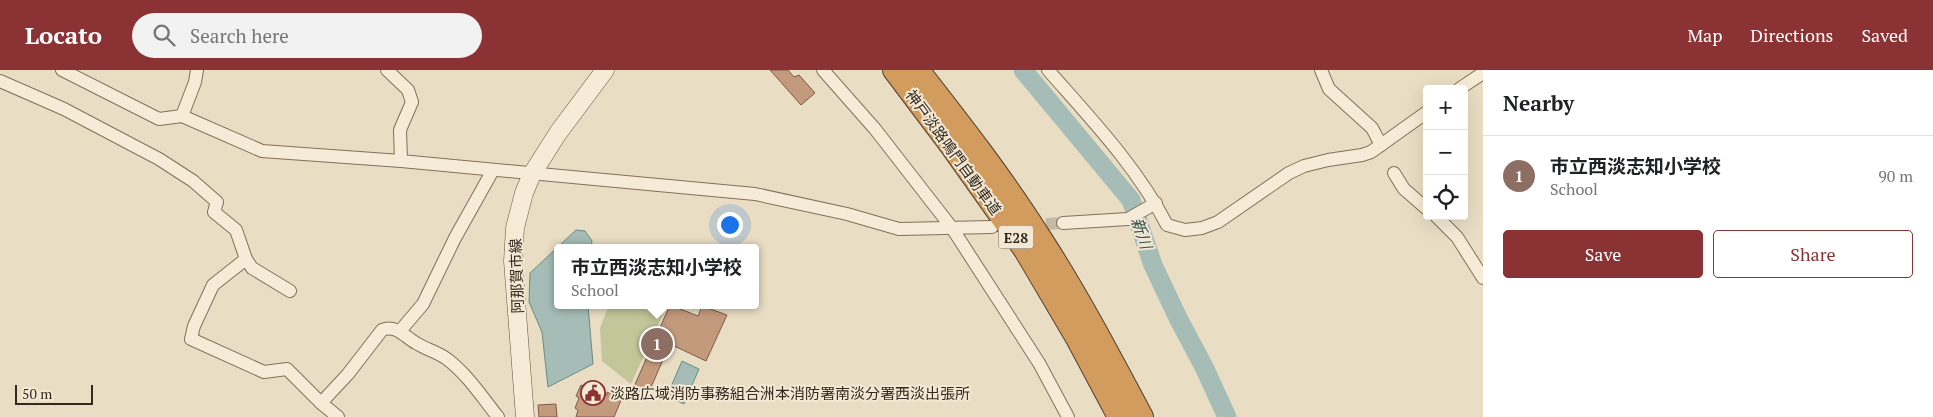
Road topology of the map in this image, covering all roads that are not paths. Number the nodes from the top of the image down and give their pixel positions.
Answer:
1 (62, 70) edge
2 (197, 70) edge
3 (387, 70) edge
4 (604, 70) edge
5 (823, 70) edge
6 (894, 70) edge
7 (918, 70) edge
8 (1048, 70) edge
9 (1321, 70) edge
10 (1483, 73) edge
11 (0, 82) edge
12 (1465, 85) edge
13 (1423, 115) edge
14 (182, 116) junction
15 (1381, 145) junction
16 (400, 161) junction
17 (493, 170) junction
18 (1394, 173) dead end
19 (532, 174) junction
20 (1156, 203) junction
21 (1423, 206) edge
22 (1440, 220) edge
23 (1063, 223) tunnel mouth
24 (992, 226) dead end
25 (952, 228) junction
26 (246, 259) junction
27 (1483, 278) edge
28 (290, 291) dead end
29 (400, 331) junction
30 (321, 403) junction
31 (338, 417) edge
32 (498, 417) edge
33 (524, 417) edge
34 (1068, 417) edge
35 (1120, 417) edge
36 (1142, 417) edge

1 - 14 street
2 - 14 street
3 - 16 street
4 - 19 main road, 阿那賀市線
5 - 25 street
6 - 35 highway, 神戸淡路鳴門自動車道 / E28
7 - 36 highway, 神戸淡路鳴門自動車道 / E28
8 - 20 street
9 - 15 street
10 - 12 street
11 - 26 street
13 - 15 street
14 - 16 street
15 - 20 street
16 - 17 street
17 - 19 street
17 - 29 street
18 - 21 street
19 - 25 street
19 - 33 main road, 阿那賀市線
20 - 23 street
22 - 27 street
24 - 25 street
25 - 34 street
26 - 28 street
26 - 30 street
29 - 30 street
29 - 32 street
30 - 31 street

